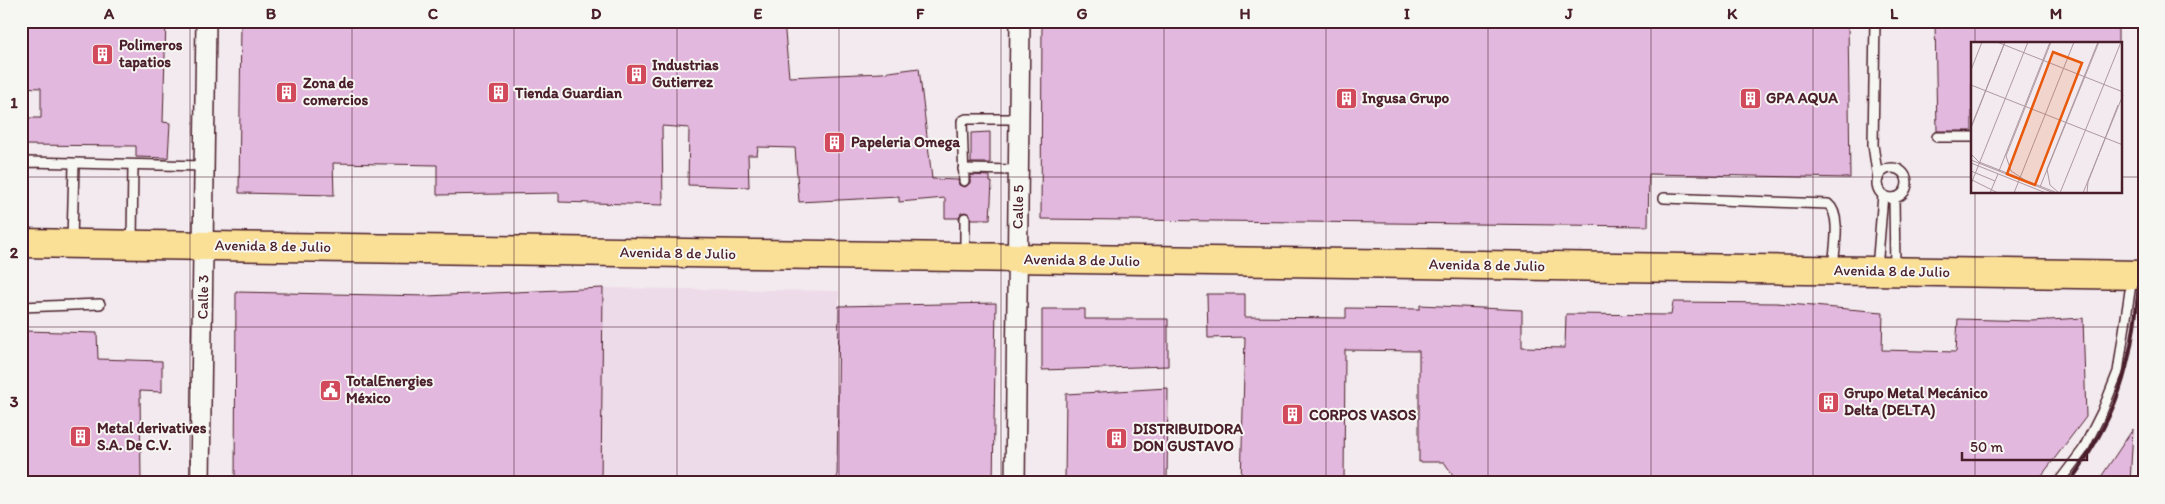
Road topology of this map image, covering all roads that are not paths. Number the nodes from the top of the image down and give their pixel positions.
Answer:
1 (206, 21) edge
2 (1020, 21) edge
3 (1875, 21) edge
4 (1019, 119) junction
5 (1937, 137) dead end
6 (1971, 137) edge
7 (21, 164) edge
8 (74, 164) junction
9 (133, 165) junction
10 (204, 166) junction
11 (963, 169) junction
12 (1018, 170) junction
13 (1878, 178) junction
14 (964, 181) dead end
15 (1883, 195) junction
16 (1664, 198) dead end
17 (1894, 198) junction
18 (964, 218) dead end
19 (21, 243) edge
20 (72, 243) junction
21 (132, 244) junction
22 (204, 245) junction
23 (965, 258) junction
24 (1018, 259) junction
25 (1833, 270) junction
26 (1886, 272) junction
27 (2138, 274) edge
28 (100, 304) dead end
29 (21, 307) edge
30 (200, 483) edge
31 (1015, 483) edge
32 (2058, 483) edge

1 - 10 street, Calle 3
2 - 4 street, Calle 5
3 - 13 lane
4 - 11 lane
4 - 12 street, Calle 5
5 - 6 lane
7 - 8 lane
8 - 9 lane
8 - 20 lane
9 - 10 lane
9 - 21 lane
10 - 22 street, Calle 3
11 - 12 lane
11 - 14 lane
12 - 24 street, Calle 5
13 - 15 lane
13 - 17 lane
15 - 17 lane
15 - 26 lane
16 - 25 lane
17 - 26 lane
18 - 23 lane
19 - 20 main road, Avenida 8 de Julio
20 - 21 main road, Avenida 8 de Julio
21 - 22 main road, Avenida 8 de Julio
22 - 23 main road, Avenida 8 de Julio
22 - 30 street, Calle 3
23 - 24 main road, Avenida 8 de Julio
24 - 25 main road, Avenida 8 de Julio
24 - 31 street, Calle 5
25 - 26 main road, Avenida 8 de Julio
26 - 27 main road, Avenida 8 de Julio
27 - 32 lane
28 - 29 lane

